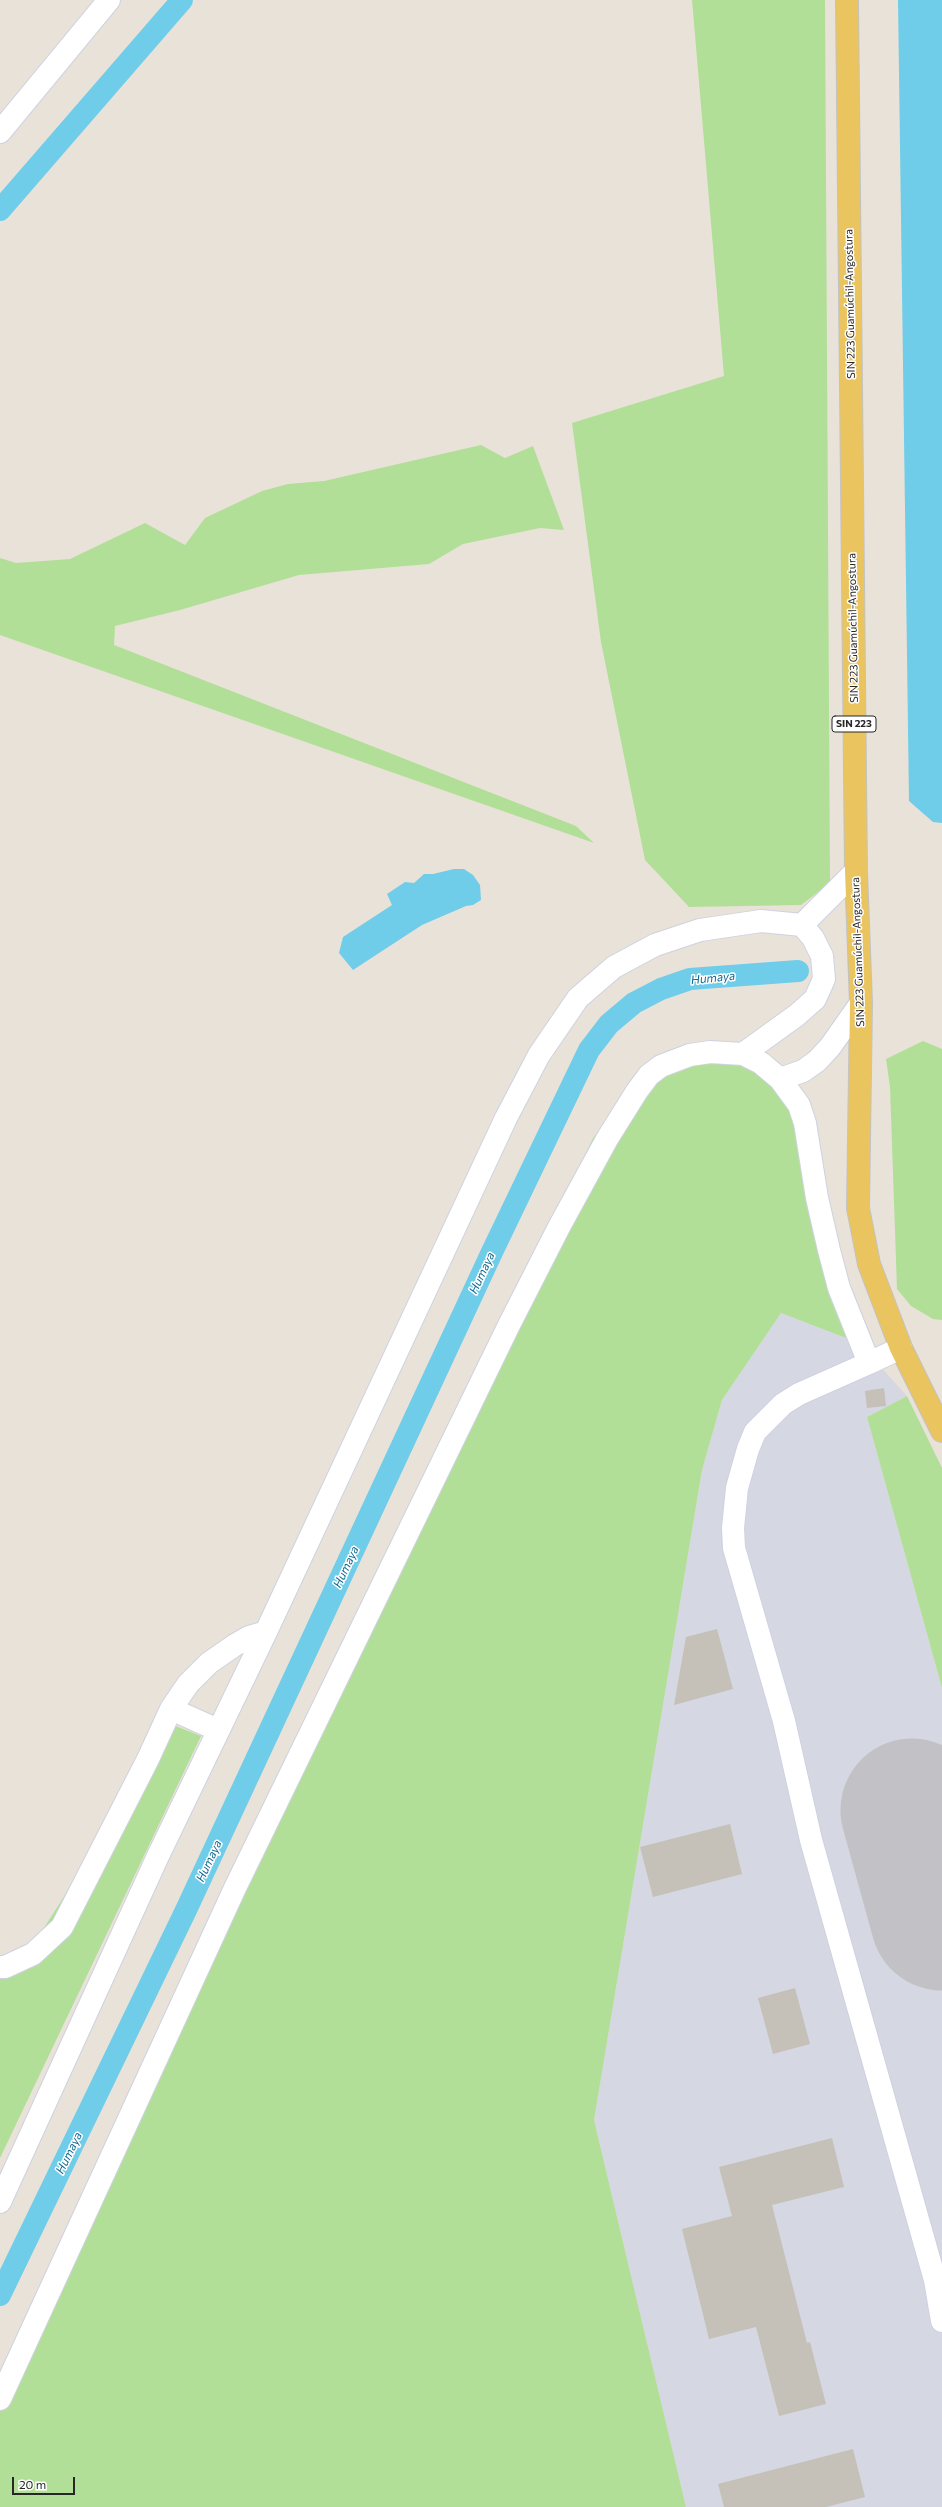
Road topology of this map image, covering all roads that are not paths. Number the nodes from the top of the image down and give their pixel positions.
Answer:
1 (847, 0) edge
2 (102, 4) edge
3 (0, 132) edge
4 (856, 872) junction
5 (802, 925) junction
6 (861, 1003) junction
7 (742, 1054) junction
8 (780, 1079) junction
9 (901, 1348) junction
10 (869, 1363) junction
11 (942, 1431) edge
12 (266, 1632) junction
13 (171, 1709) junction
14 (218, 1730) junction
15 (0, 1967) edge
16 (0, 2202) edge
17 (942, 2321) edge
18 (0, 2399) edge

1 - 4 main road, SIN 223 Guamúchil-Angostura / SIN 223
2 - 3 street
4 - 5 street
4 - 6 main road, SIN 223 Guamúchil-Angostura / SIN 223
5 - 7 street
5 - 12 street
6 - 8 street
6 - 9 main road, SIN 223 Guamúchil-Angostura / SIN 223
7 - 8 street
7 - 18 street
8 - 10 street
9 - 10 street
9 - 11 main road, SIN 223 Guamúchil-Angostura / SIN 223
10 - 17 street
12 - 13 street
12 - 14 street
13 - 14 street
13 - 15 street
14 - 16 street

